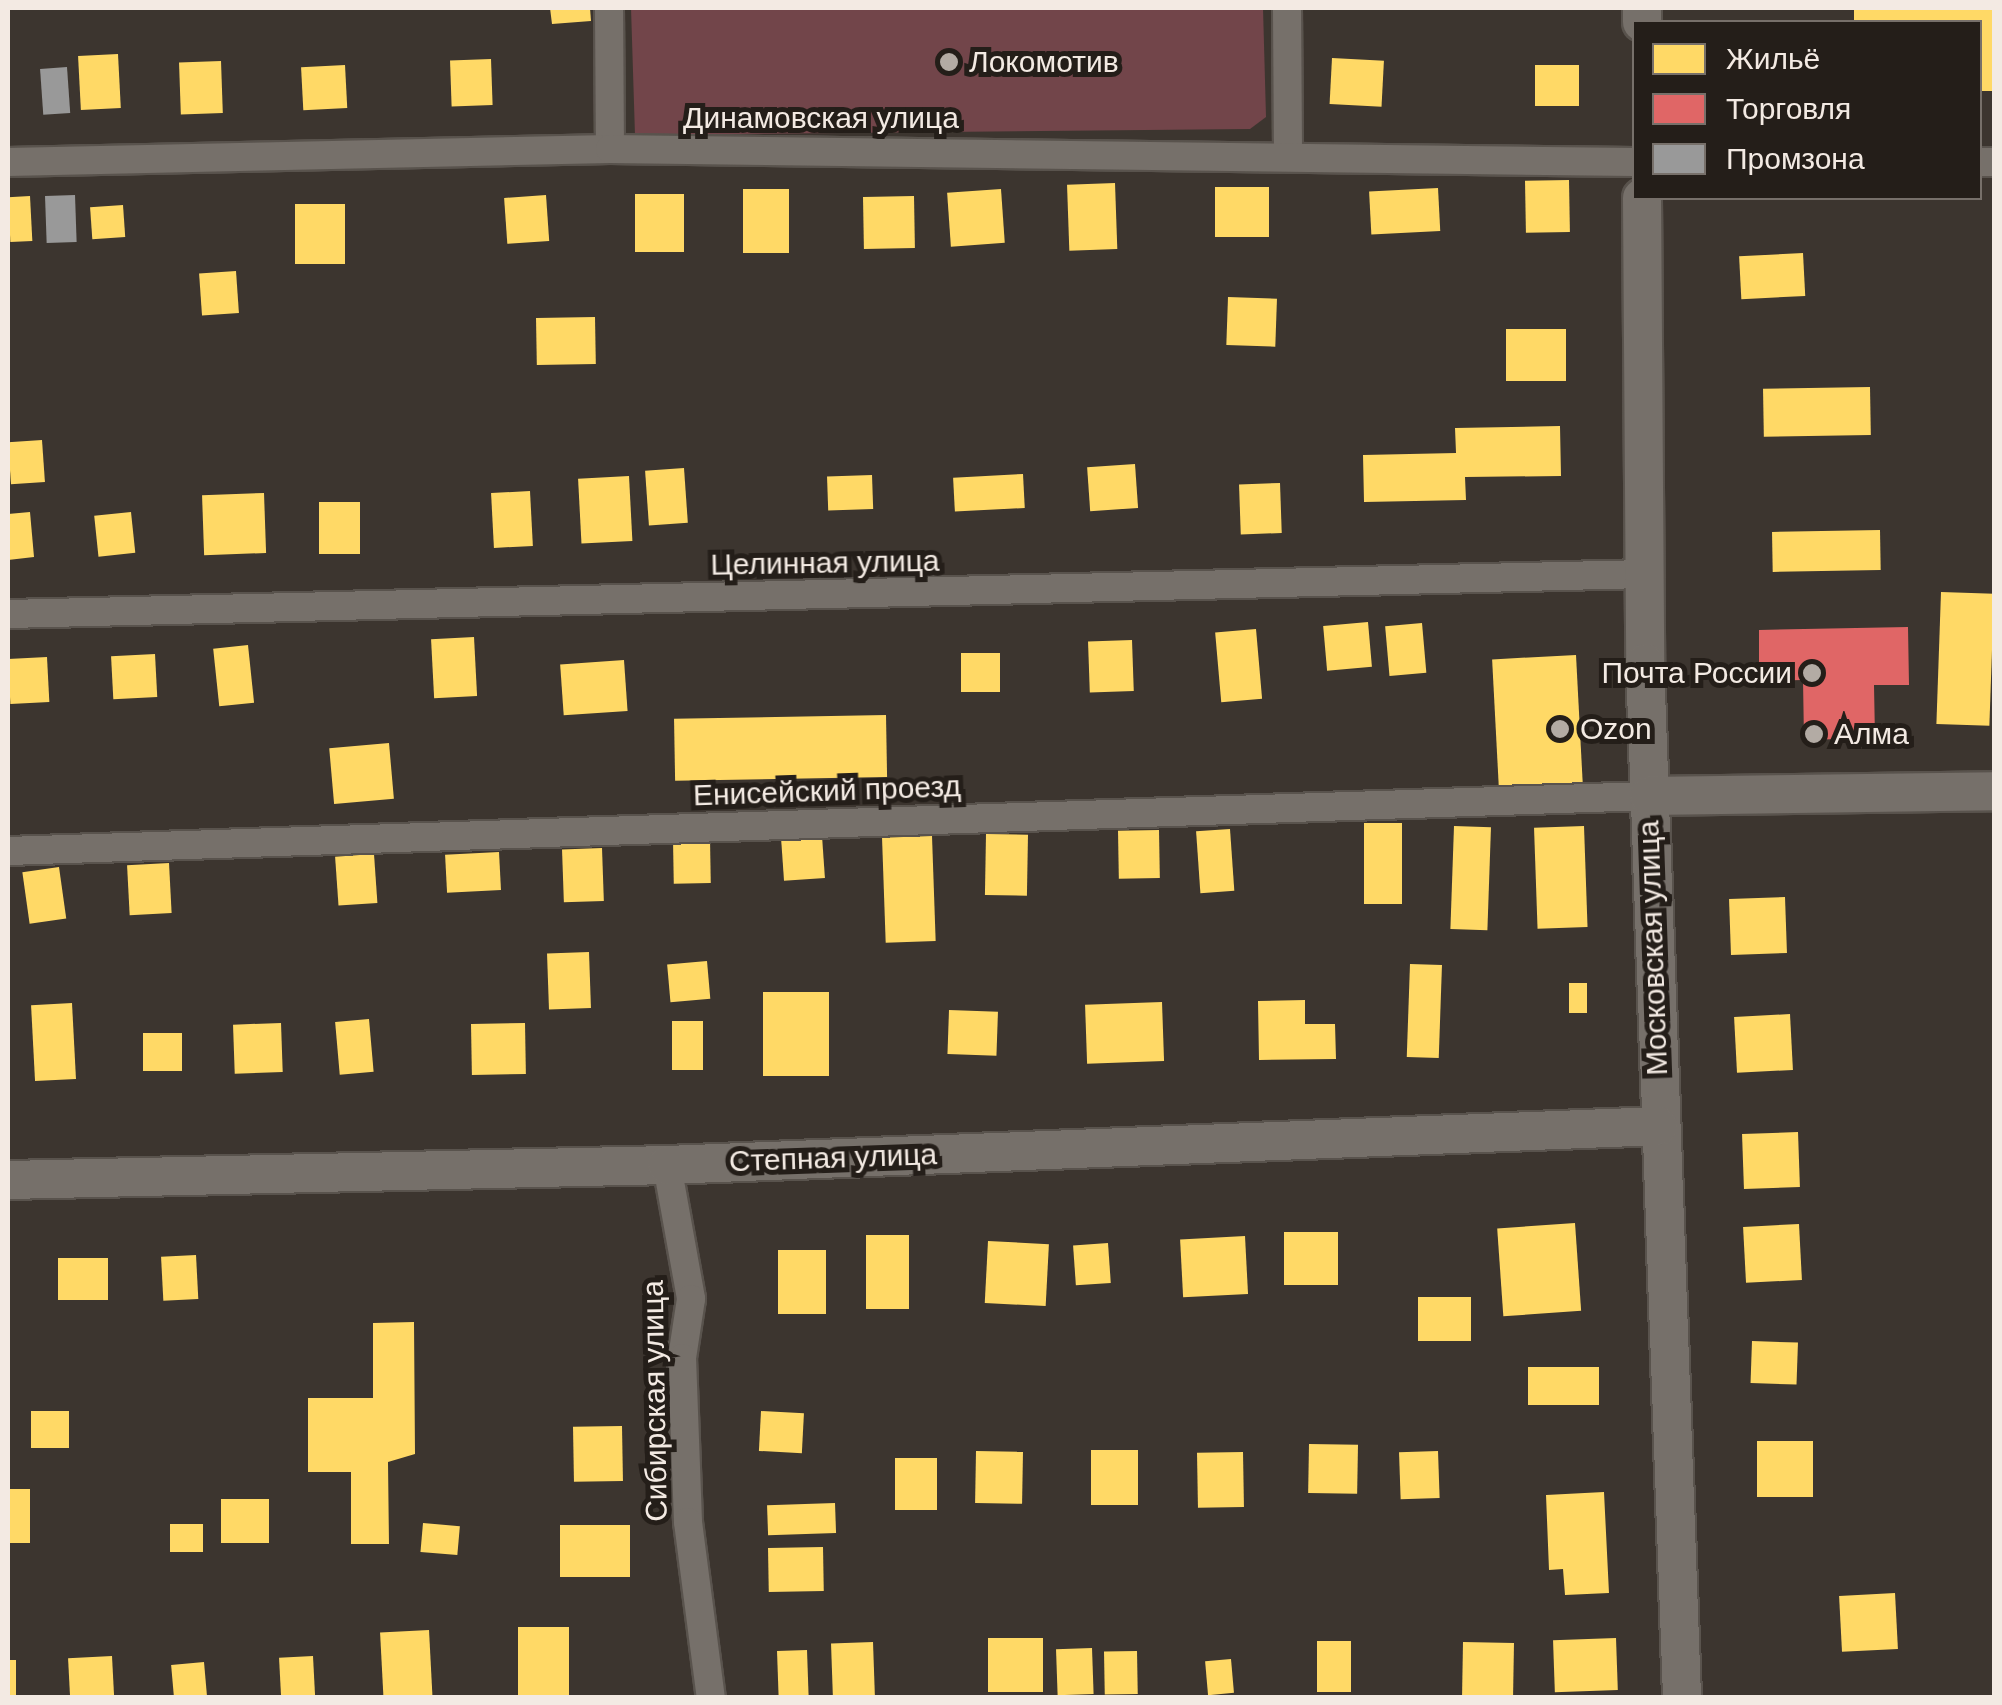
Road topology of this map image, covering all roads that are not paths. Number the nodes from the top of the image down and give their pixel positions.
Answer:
1 (609, 8) edge
2 (1287, 8) edge
3 (610, 149) junction
4 (1288, 154) junction
5 (8, 162) edge
6 (1632, 162) edge
7 (1642, 200) edge
8 (1643, 574) junction
9 (8, 614) edge
10 (1994, 790) edge
11 (1649, 796) junction
12 (8, 851) edge
13 (1658, 1126) junction
14 (667, 1165) junction
15 (8, 1180) edge
16 (711, 1698) edge
17 (1682, 1698) edge

1 - 3 street
2 - 4 street
3 - 4 street, Динамовская улица
3 - 5 street, Динамовская улица
4 - 6 street, Динамовская улица
7 - 8 street, Московская улица
8 - 9 street, Целинная улица
8 - 11 street, Московская улица
10 - 11 street
11 - 12 street, Енисейский проезд
11 - 13 street, Московская улица
13 - 14 street, Степная улица
13 - 17 street, Московская улица
14 - 15 street, Степная улица
14 - 16 street, Сибирская улица

